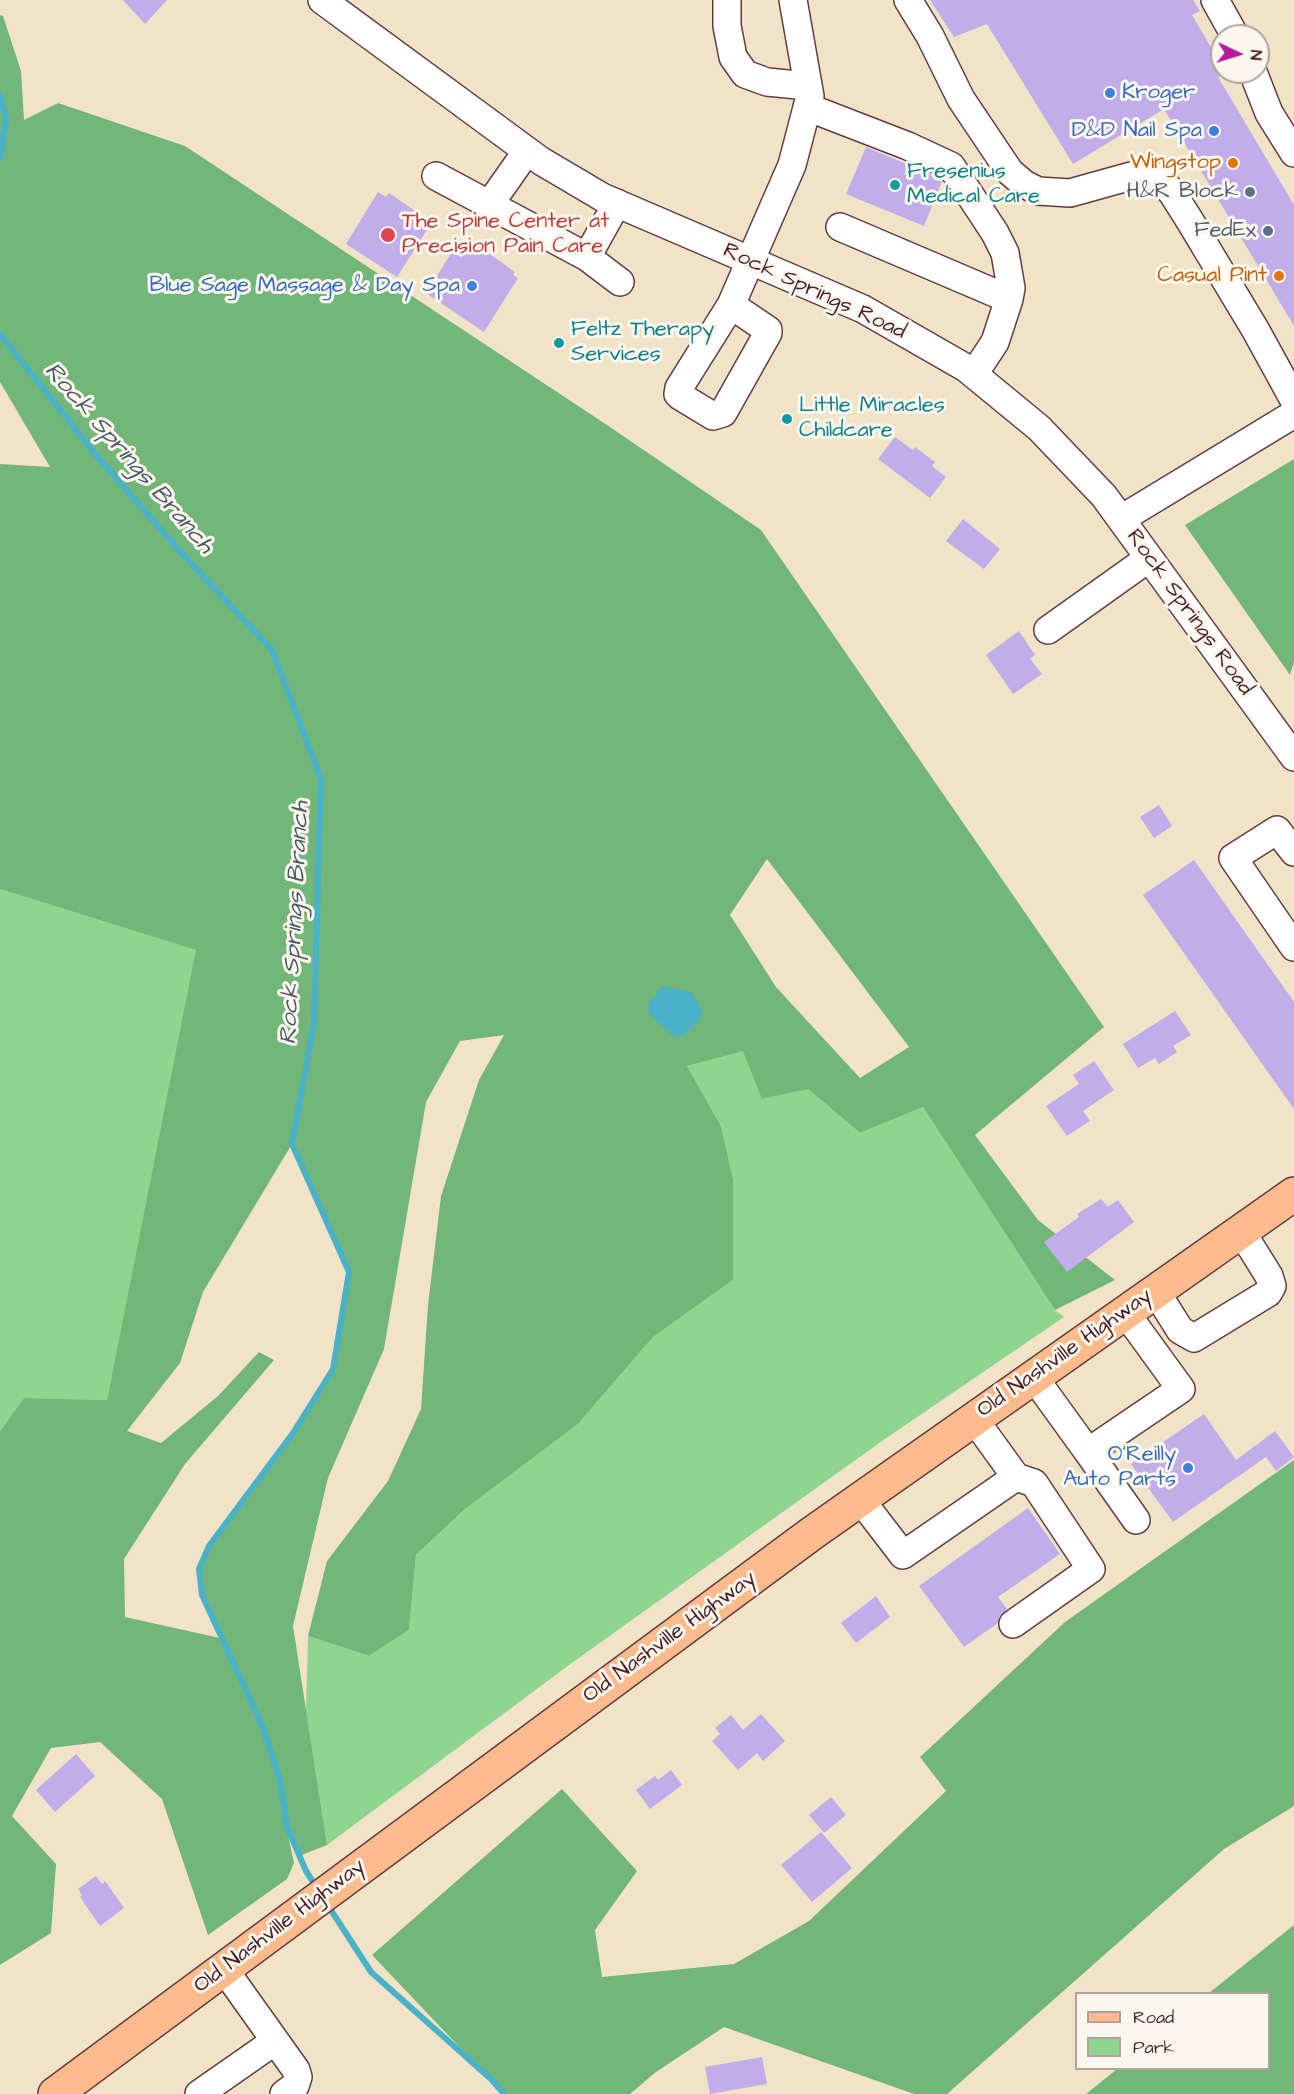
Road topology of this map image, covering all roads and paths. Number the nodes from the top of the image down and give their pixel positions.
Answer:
1 (322, 0) edge
2 (727, 0) edge
3 (793, 0) edge
4 (908, 0) edge
5 (1215, 0) edge
6 (1228, 24) edge
7 (1258, 84) edge
8 (807, 97) junction
9 (527, 151) junction
10 (1294, 153) edge
11 (436, 176) dead end
12 (617, 203) junction
13 (489, 205) junction
14 (840, 227) dead end
15 (587, 257) junction
16 (750, 260) junction
17 (620, 282) dead end
18 (1010, 299) junction
19 (732, 305) dead end
20 (974, 374) junction
21 (1294, 400) edge
22 (1294, 414) edge
23 (1121, 519) junction
24 (1149, 558) junction
25 (1048, 630) dead end
26 (1294, 757) edge
27 (1294, 852) edge
28 (1294, 947) edge
29 (1293, 1196) edge
30 (1241, 1231) junction
31 (1155, 1290) junction
32 (1125, 1312) junction
33 (1033, 1376) junction
34 (974, 1419) junction
35 (1088, 1452) junction
36 (1016, 1477) junction
37 (860, 1499) junction
38 (1136, 1520) dead end
39 (1013, 1624) dead end
40 (224, 1969) junction
41 (275, 2041) junction
42 (55, 2094) edge
43 (199, 2094) edge
44 (285, 2094) edge

1 - 9 street, Rock Springs Road
2 - 8 street
3 - 8 street
4 - 21 street
5 - 6 street
7 - 10 street
8 - 16 street
8 - 18 street
9 - 12 street, Rock Springs Road
9 - 13 street
11 - 13 street
12 - 15 street
12 - 16 street, Rock Springs Road
13 - 15 street
14 - 18 street
15 - 17 street
16 - 19 street
16 - 20 street, Rock Springs Road
18 - 20 street
20 - 23 street, Rock Springs Road
22 - 23 street
23 - 24 street, Rock Springs Road
24 - 25 street
24 - 26 street, Rock Springs Road
27 - 28 street
29 - 30 main road, Old Nashville Highway
30 - 31 main road, Old Nashville Highway
30 - 31 street
31 - 32 main road, Old Nashville Highway
32 - 33 main road, Old Nashville Highway
32 - 35 street
33 - 34 main road, Old Nashville Highway
33 - 35 street
34 - 36 street
34 - 37 main road, Old Nashville Highway
35 - 38 street
36 - 37 street
36 - 39 street
37 - 40 main road, Old Nashville Highway
40 - 41 street
40 - 42 main road, Old Nashville Highway
41 - 43 street
41 - 44 street

